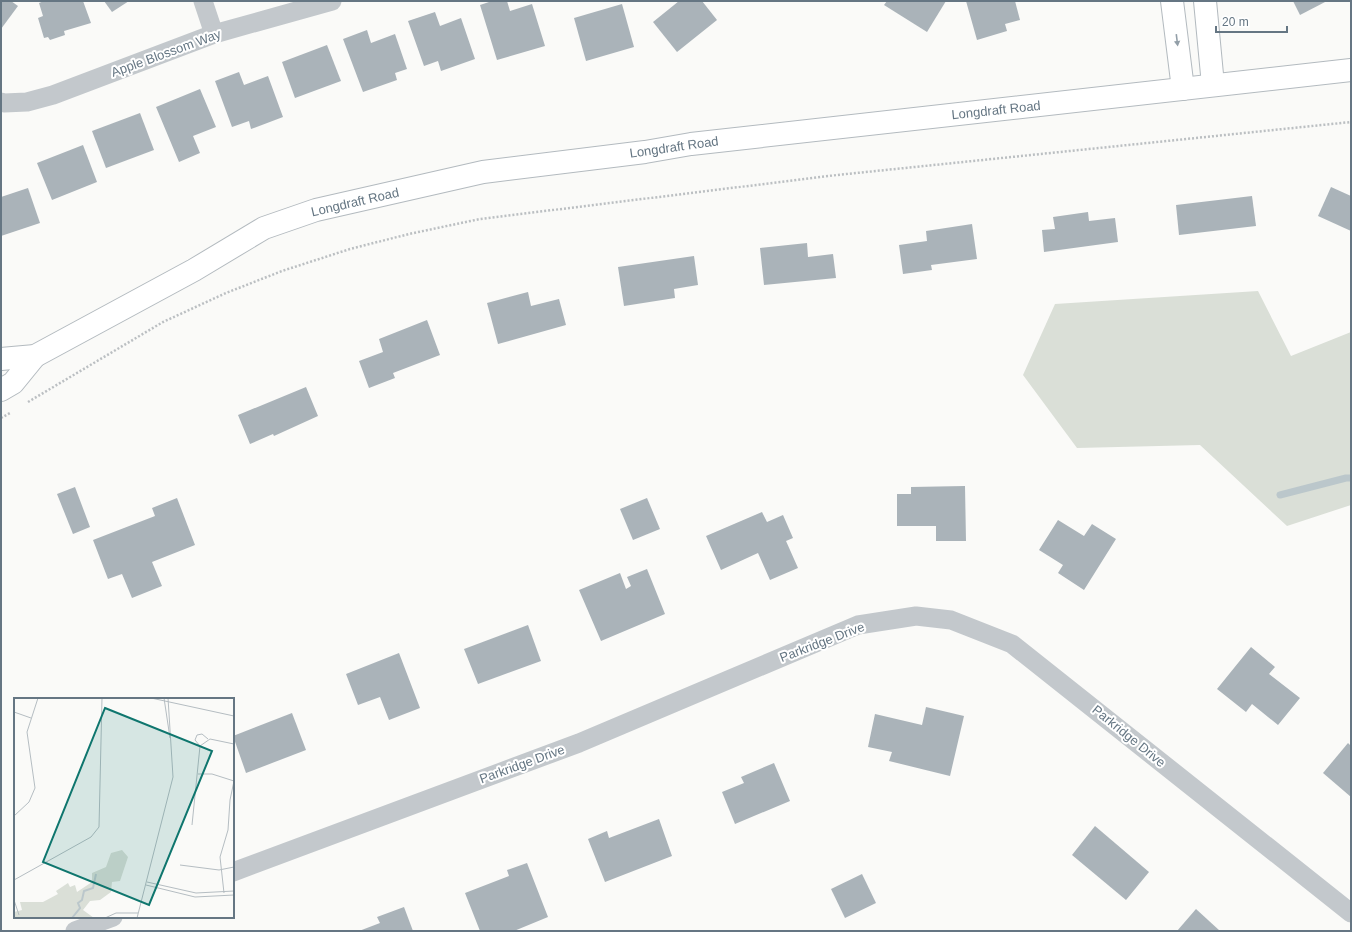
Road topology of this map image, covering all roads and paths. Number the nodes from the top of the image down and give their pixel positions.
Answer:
1 (203, 1) edge
2 (332, 1) edge
3 (1172, 1) edge
4 (1205, 1) edge
5 (214, 34) junction
6 (1351, 70) edge
7 (1213, 85) junction
8 (1183, 89) junction
9 (1, 102) edge
10 (1351, 122) edge
11 (35, 356) junction
12 (1, 359) edge
13 (1, 390) edge
14 (27, 403) dead end
15 (14, 410) dead end
16 (1, 418) edge
17 (234, 872) edge
18 (1351, 913) edge
19 (110, 918) edge
20 (75, 931) edge

1 - 5 street
2 - 5 street, Apple Blossom Way
3 -> 8 street
4 - 7 street
5 - 9 street, Apple Blossom Way
6 - 7 street, Longdraft Road
7 - 8 street, Longdraft Road
8 - 11 street, Longdraft Road
10 - 14 path
11 - 12 street, Longdraft Road
11 - 13 street, Longdraft Road
15 - 16 path
17 - 18 street, Parkridge Drive
19 - 20 street

